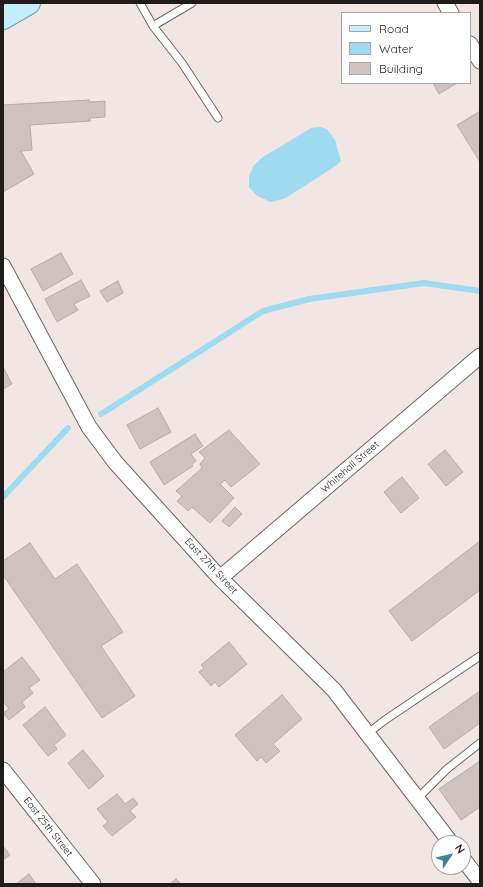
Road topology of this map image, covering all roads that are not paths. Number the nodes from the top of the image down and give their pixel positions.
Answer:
1 (29, 3) edge
2 (140, 3) edge
3 (192, 3) edge
4 (445, 3) edge
5 (450, 12) edge
6 (3, 18) edge
7 (153, 26) junction
8 (471, 46) edge
9 (480, 61) edge
10 (218, 118) dead end
11 (3, 266) edge
12 (480, 356) edge
13 (220, 578) junction
14 (480, 656) edge
15 (367, 734) junction
16 (480, 743) edge
17 (3, 770) edge
18 (417, 799) junction
19 (445, 835) edge
20 (471, 869) edge
21 (480, 881) edge
22 (93, 884) edge

1 - 6 main road
2 - 7 lane
3 - 7 lane
4 - 5 street
7 - 10 lane
8 - 9 street
11 - 13 street, East 27th Street
12 - 13 street, Whitehall Street
13 - 15 street, East 27th Street
14 - 15 lane
15 - 18 street, East 27th Street
16 - 18 lane
17 - 22 street, East 25th Street
18 - 19 street, East 27th Street
20 - 21 street

